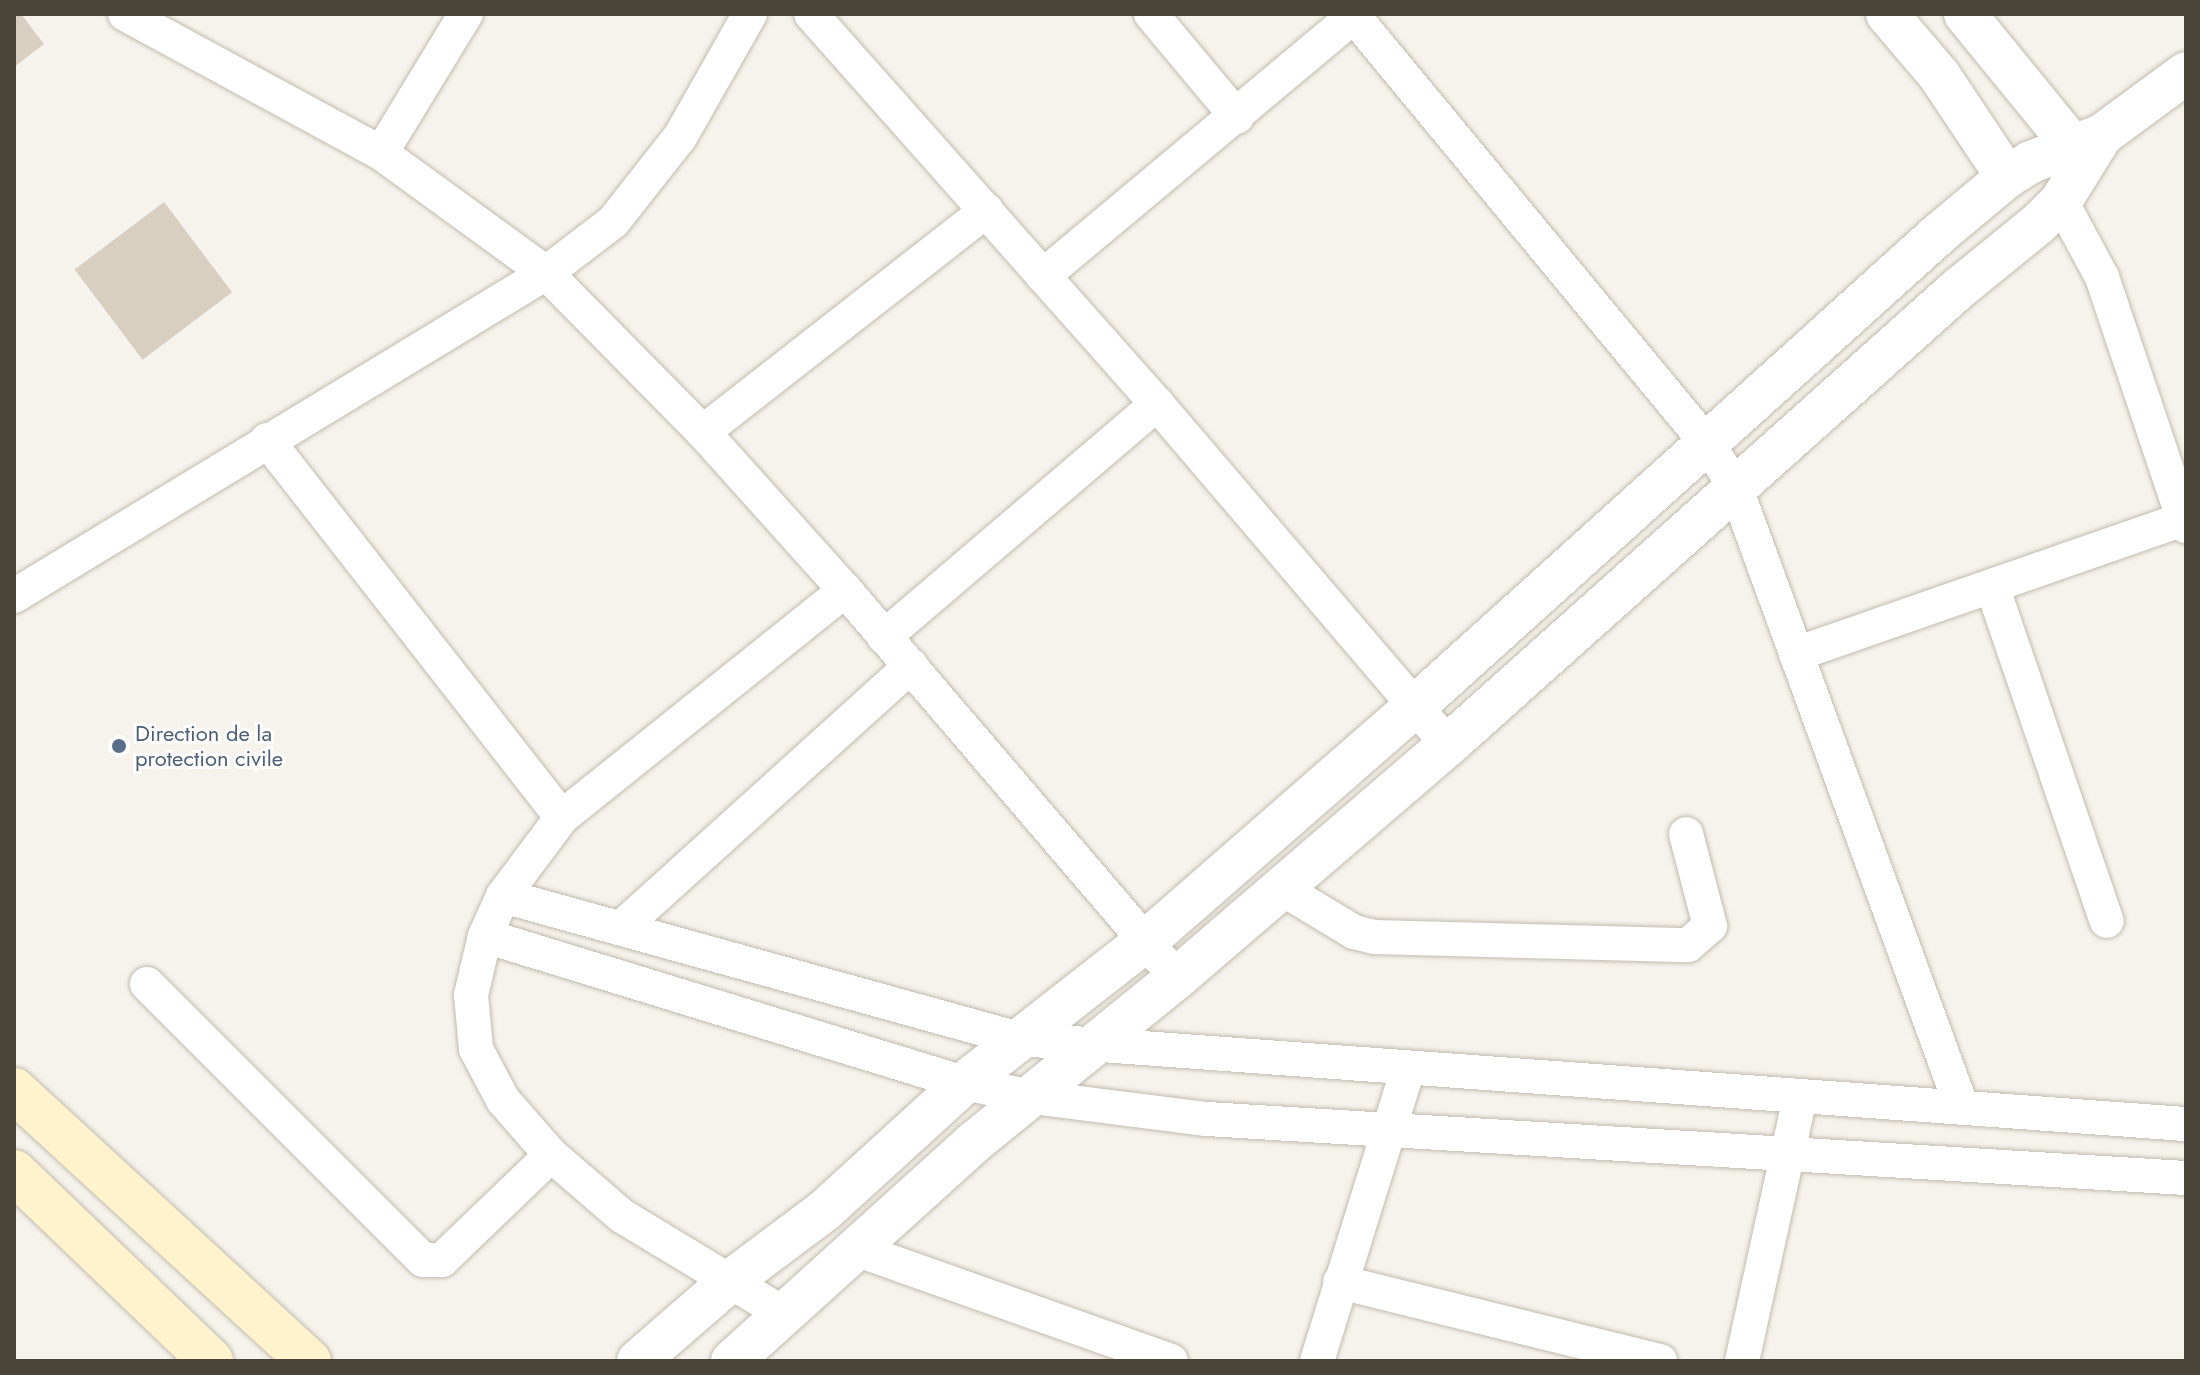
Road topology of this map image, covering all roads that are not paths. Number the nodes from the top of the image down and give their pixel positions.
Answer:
1 (466, 14) edge
2 (750, 14) edge
3 (811, 14) edge
4 (1151, 14) edge
5 (1887, 14) edge
6 (1965, 14) edge
7 (1354, 15) edge
8 (143, 18) edge
9 (2186, 73) edge
10 (1237, 117) junction
11 (2087, 140) junction
12 (381, 153) junction
13 (2007, 177) junction
14 (2061, 201) junction
15 (987, 210) junction
16 (546, 273) junction
17 (1043, 276) junction
18 (1157, 404) junction
19 (703, 432) junction
20 (267, 440) junction
21 (1706, 442) junction
22 (1735, 486) junction
23 (2185, 523) edge
24 (1992, 586) junction
25 (845, 590) junction
26 (14, 596) edge
27 (884, 637) junction
28 (1796, 654) junction
29 (911, 666) junction
30 (1412, 709) junction
31 (1448, 745) junction
32 (562, 817) junction
33 (1686, 834) dead end
34 (1281, 888) junction
35 (503, 896) junction
36 (2107, 921) dead end
37 (621, 928) junction
38 (485, 936) junction
39 (1146, 941) junction
40 (1177, 978) junction
41 (147, 984) dead end
42 (1019, 1039) junction
43 (1090, 1047) junction
44 (1408, 1069) junction
45 (964, 1083) junction
46 (14, 1090) edge
47 (1032, 1097) junction
48 (1800, 1097) junction
49 (1962, 1108) junction
50 (2186, 1124) edge
51 (1389, 1129) junction
52 (1788, 1154) junction
53 (551, 1155) junction
54 (14, 1172) edge
55 (2186, 1178) edge
56 (855, 1249) junction
57 (729, 1282) junction
58 (1340, 1282) junction
59 (784, 1314) junction
60 (211, 1361) edge
61 (309, 1361) edge
62 (638, 1361) edge
63 (732, 1361) edge
64 (1171, 1361) edge
65 (1317, 1361) edge
66 (1660, 1361) edge
67 (1742, 1361) edge

1 - 12 street
2 - 16 street
3 - 15 street
4 - 10 street
5 - 13 street
6 - 11 street
7 - 10 street
7 - 21 street
8 - 12 street
9 - 11 street
10 - 17 street
11 - 13 street
11 - 14 street
12 - 16 street
13 - 21 street
14 - 22 street
14 - 23 street
15 - 17 street
15 - 19 street
16 - 19 street
16 - 20 street
17 - 18 street
18 - 27 street
18 - 30 street
19 - 25 street
20 - 26 street
20 - 32 street
21 - 22 street
21 - 30 street
22 - 28 street
22 - 31 street
23 - 24 street
24 - 28 street
24 - 36 street
25 - 27 street
25 - 32 street
27 - 29 street
28 - 49 street
29 - 37 street
29 - 39 street
30 - 31 street
30 - 39 street
31 - 34 street
32 - 35 street
33 - 34 street
34 - 40 street
35 - 37 street
35 - 38 street
37 - 42 street
38 - 45 street
38 - 53 street
39 - 40 street
39 - 42 street
40 - 43 street
41 - 53 street
42 - 43 street
42 - 45 street
43 - 44 street
43 - 47 street
44 - 48 street
44 - 51 street
45 - 47 street
45 - 57 street
46 - 61 main road
47 - 51 street
47 - 56 street
48 - 49 street
48 - 52 street
49 - 50 street
51 - 52 street
51 - 58 street
52 - 55 street
52 - 67 street
53 - 57 street
54 - 60 main road
56 - 59 street
56 - 64 street
57 - 59 street
57 - 62 street
58 - 65 street
58 - 66 street
59 - 63 street

